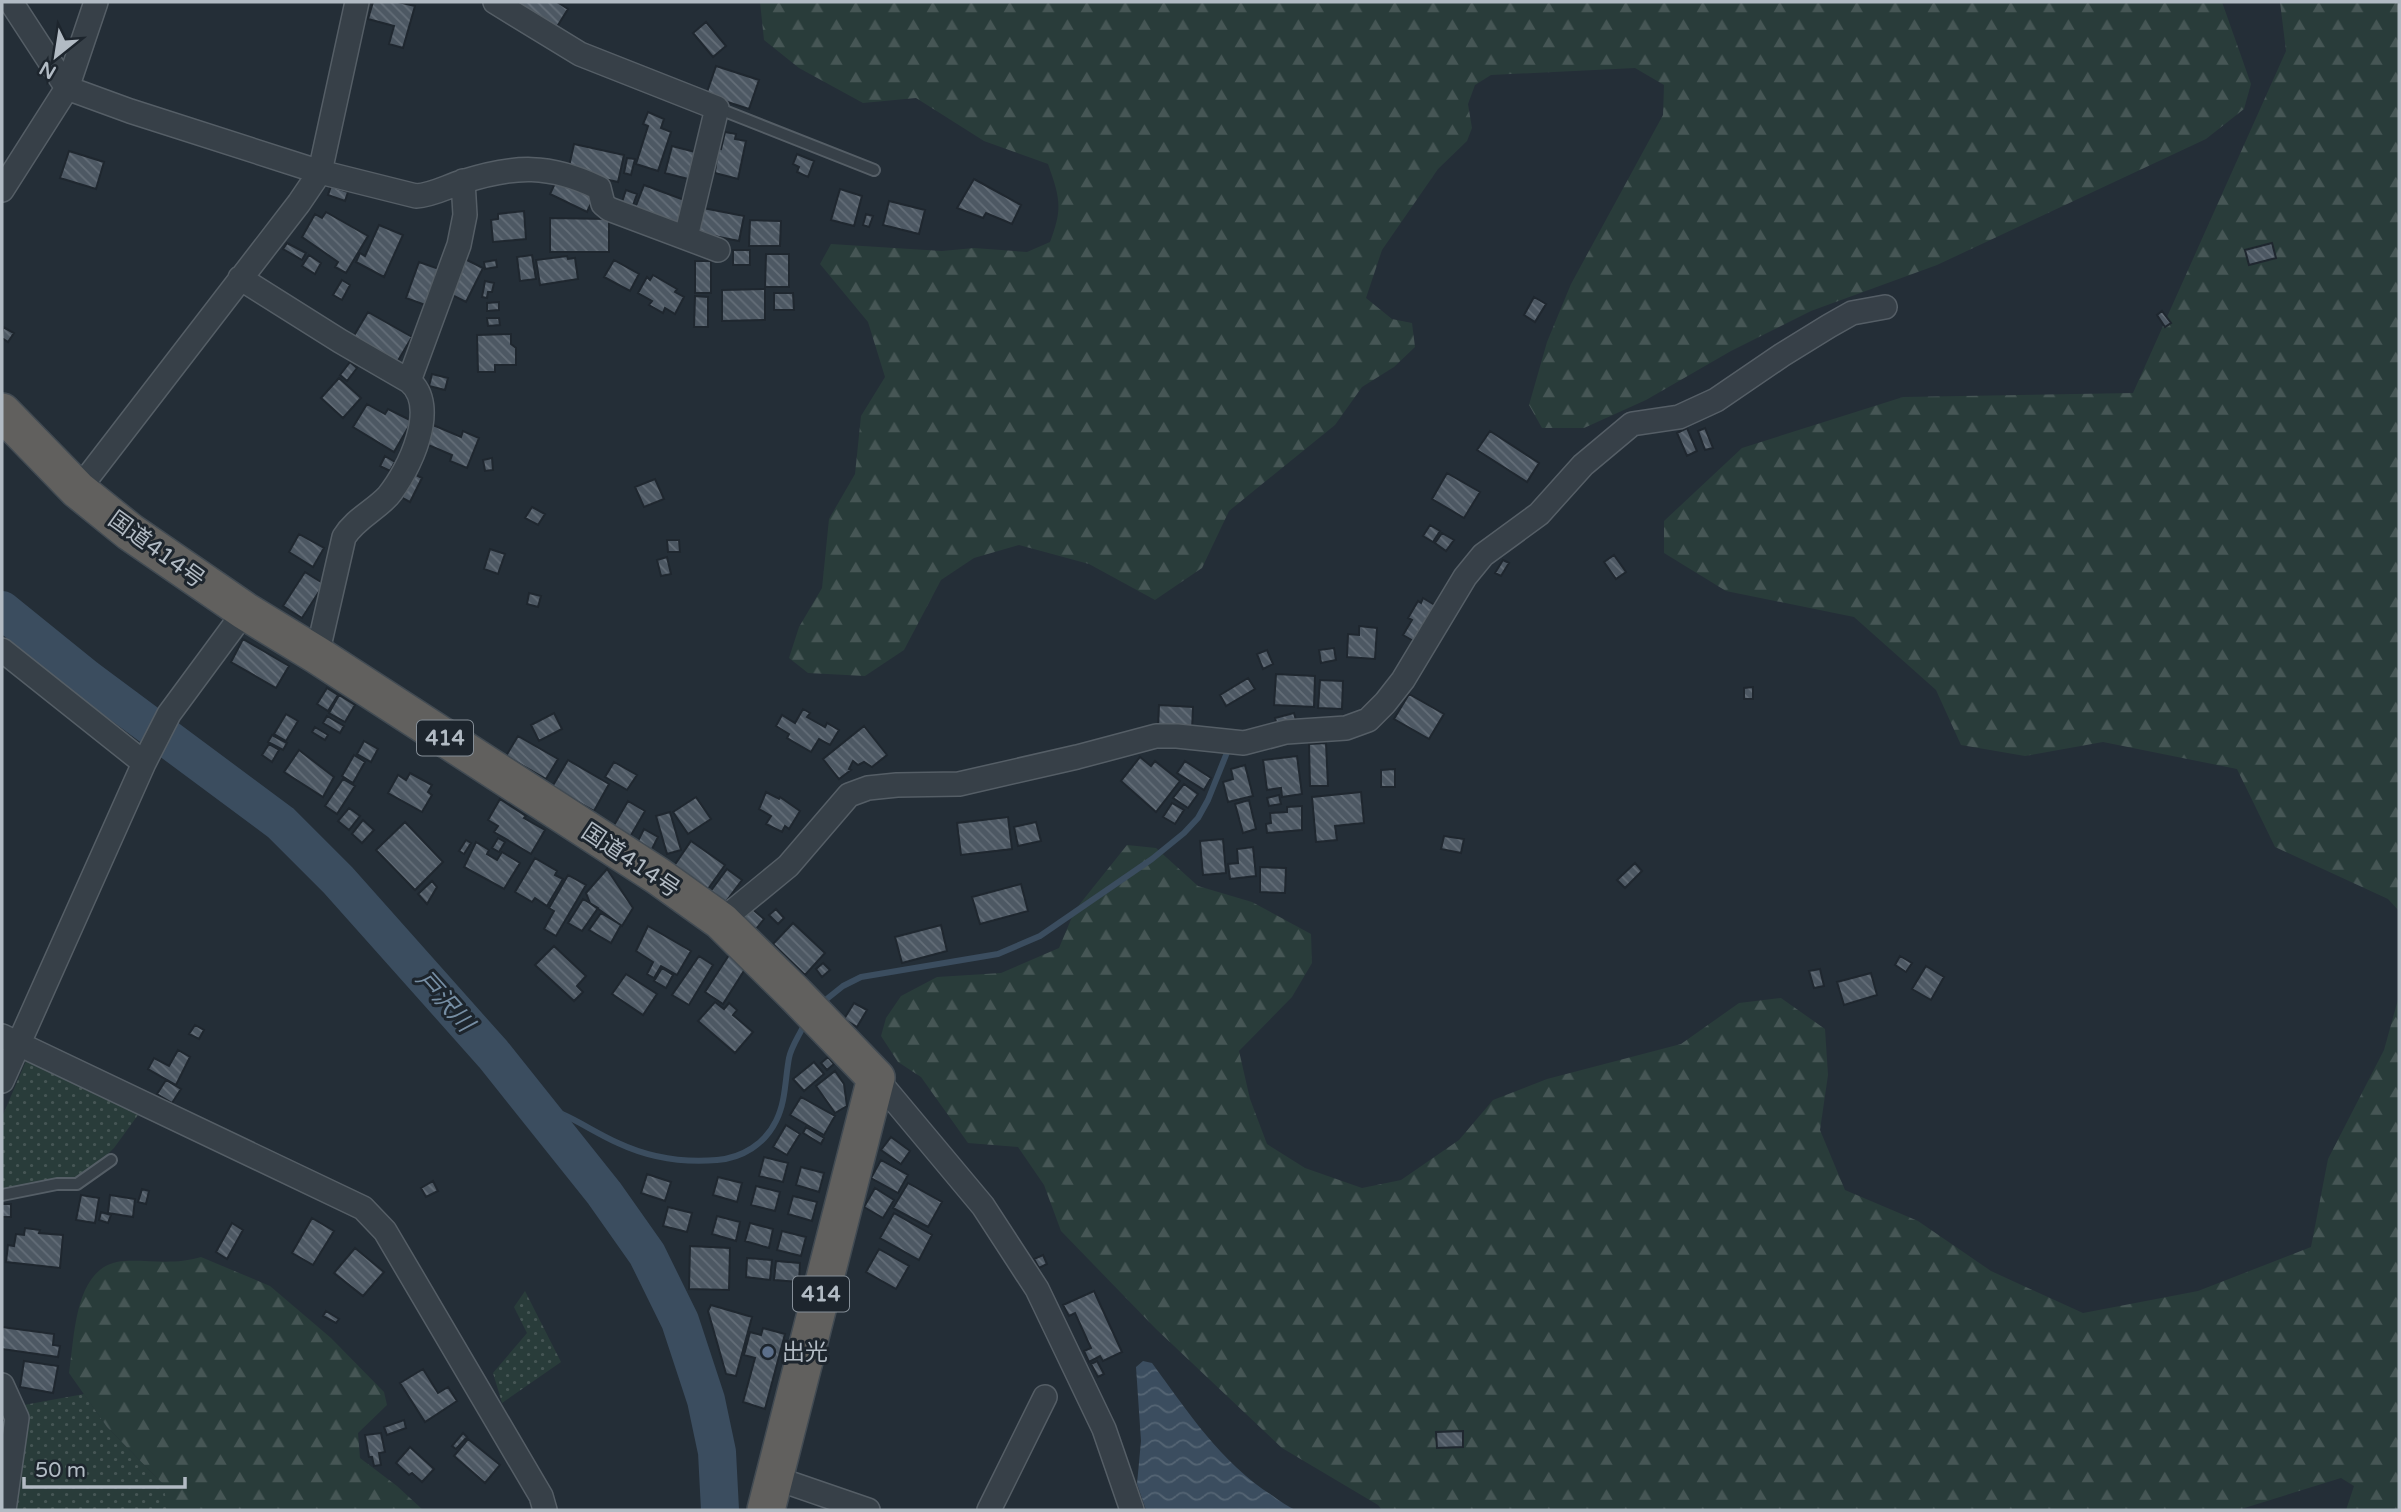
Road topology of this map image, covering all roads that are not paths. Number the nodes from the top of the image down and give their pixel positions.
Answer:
1 (11, 2) edge
2 (96, 2) edge
3 (357, 2) edge
4 (495, 2) edge
5 (67, 88) junction
6 (717, 108) junction
7 (874, 170) dead end
8 (320, 172) junction
9 (463, 181) junction
10 (2, 190) edge
11 (687, 237) junction
12 (718, 250) dead end
13 (240, 278) junction
14 (1885, 307) dead end
15 (409, 381) junction
16 (2, 412) edge
17 (78, 490) junction
18 (245, 611) junction
19 (2, 650) edge
20 (317, 655) junction
21 (144, 763) junction
22 (721, 921) junction
23 (10, 1040) edge
24 (876, 1078) junction
25 (2, 1081) edge
26 (111, 1160) dead end
27 (2, 1195) edge
28 (2, 1385) edge
29 (1045, 1397) dead end
30 (771, 1494) edge
31 (4, 1510) edge
32 (545, 1510) edge
33 (868, 1510) edge
34 (989, 1510) edge
35 (1132, 1510) edge

1 - 5 street
2 - 5 street
3 - 8 street
4 - 6 street
5 - 8 street
5 - 10 street
6 - 7 lane
6 - 11 street
8 - 9 street
8 - 13 street
9 - 11 street
9 - 15 street
11 - 12 street
13 - 15 street
13 - 17 street
14 - 22 street
15 - 20 street
16 - 17 highway, 国道414号 / 414
17 - 18 highway, 国道414号 / 414
18 - 20 highway, 国道414号 / 414
18 - 21 street
19 - 21 street
20 - 22 highway, 国道414号 / 414
21 - 23 street
22 - 24 highway, 国道414号 / 414
23 - 25 street
23 - 32 street
24 - 30 highway, 414
24 - 35 street
26 - 27 lane
28 - 31 street
29 - 34 street
30 - 33 street

